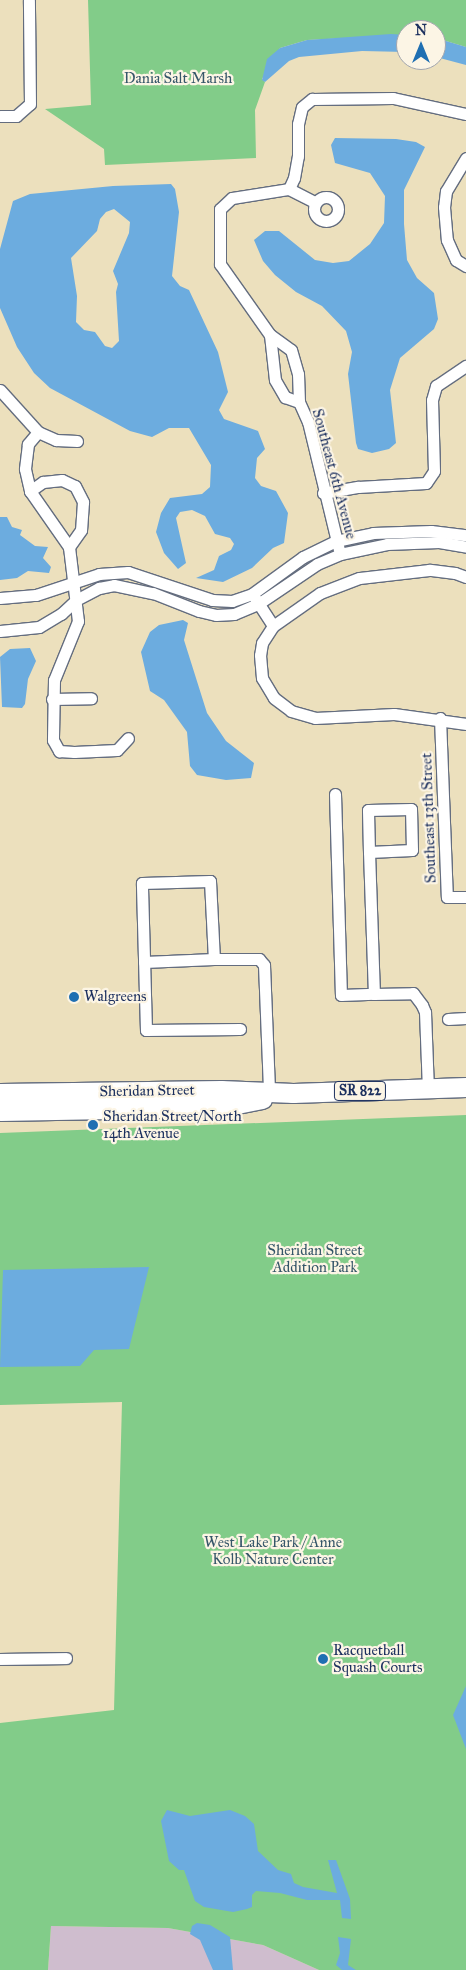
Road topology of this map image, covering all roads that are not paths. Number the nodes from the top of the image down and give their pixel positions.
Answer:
1 (29, 0) edge
2 (466, 114) edge
3 (0, 116) edge
4 (466, 158) edge
5 (289, 189) junction
6 (316, 203) dead end
7 (466, 266) edge
8 (270, 335) junction
9 (466, 366) edge
10 (0, 390) edge
11 (299, 402) junction
12 (38, 432) junction
13 (77, 441) dead end
14 (30, 490) junction
15 (323, 493) junction
16 (466, 535) edge
17 (336, 540) junction
18 (466, 546) edge
19 (69, 547) junction
20 (340, 554) junction
21 (466, 578) edge
22 (74, 582) junction
23 (0, 598) edge
24 (255, 599) junction
25 (76, 600) junction
26 (273, 626) junction
27 (0, 631) edge
28 (91, 698) dead end
29 (52, 699) junction
30 (440, 718) junction
31 (466, 724) edge
32 (128, 738) dead end
33 (335, 794) dead end
34 (369, 852) junction
35 (466, 897) edge
36 (214, 959) junction
37 (144, 962) junction
38 (374, 994) junction
39 (466, 1018) edge
40 (448, 1019) dead end
41 (240, 1029) dead end
42 (466, 1087) edge
43 (430, 1089) junction
44 (268, 1092) junction
45 (0, 1093) edge
46 (293, 1093) junction
47 (0, 1110) edge
48 (66, 1658) dead end
49 (0, 1659) edge

1 - 3 street
2 - 5 street
4 - 7 street
5 - 6 street
5 - 8 street, Southeast 6th Avenue
8 - 11 street, Southeast 6th Avenue
8 - 11 street, Southeast 6th Avenue
9 - 15 street
10 - 12 street
11 - 15 street, Southeast 6th Avenue
12 - 13 street
12 - 14 street
14 - 19 street
14 - 19 street
15 - 17 street, Southeast 6th Avenue
16 - 17 street
17 - 20 street, Southeast 6th Avenue
17 - 24 street
18 - 20 street
19 - 22 street
20 - 24 street
21 - 26 street
22 - 23 street
22 - 24 street
22 - 25 street
24 - 25 street
24 - 26 street
25 - 27 street
25 - 29 street
26 - 30 street
28 - 29 street
29 - 32 street
30 - 31 street
30 - 35 street, Southeast 13th Street
33 - 38 street
34 - 34 street
34 - 38 street
36 - 37 street
36 - 37 street
36 - 44 street
37 - 41 street
38 - 43 street
39 - 40 street
42 - 43 main road, Sheridan Street / SR 822
43 - 46 main road, Sheridan Street / SR 822
44 - 45 main road, Sheridan Street / SR 822
44 - 46 main road, Sheridan Street / SR 822
46 - 47 main road, Sheridan Street / SR 822
48 - 49 street

